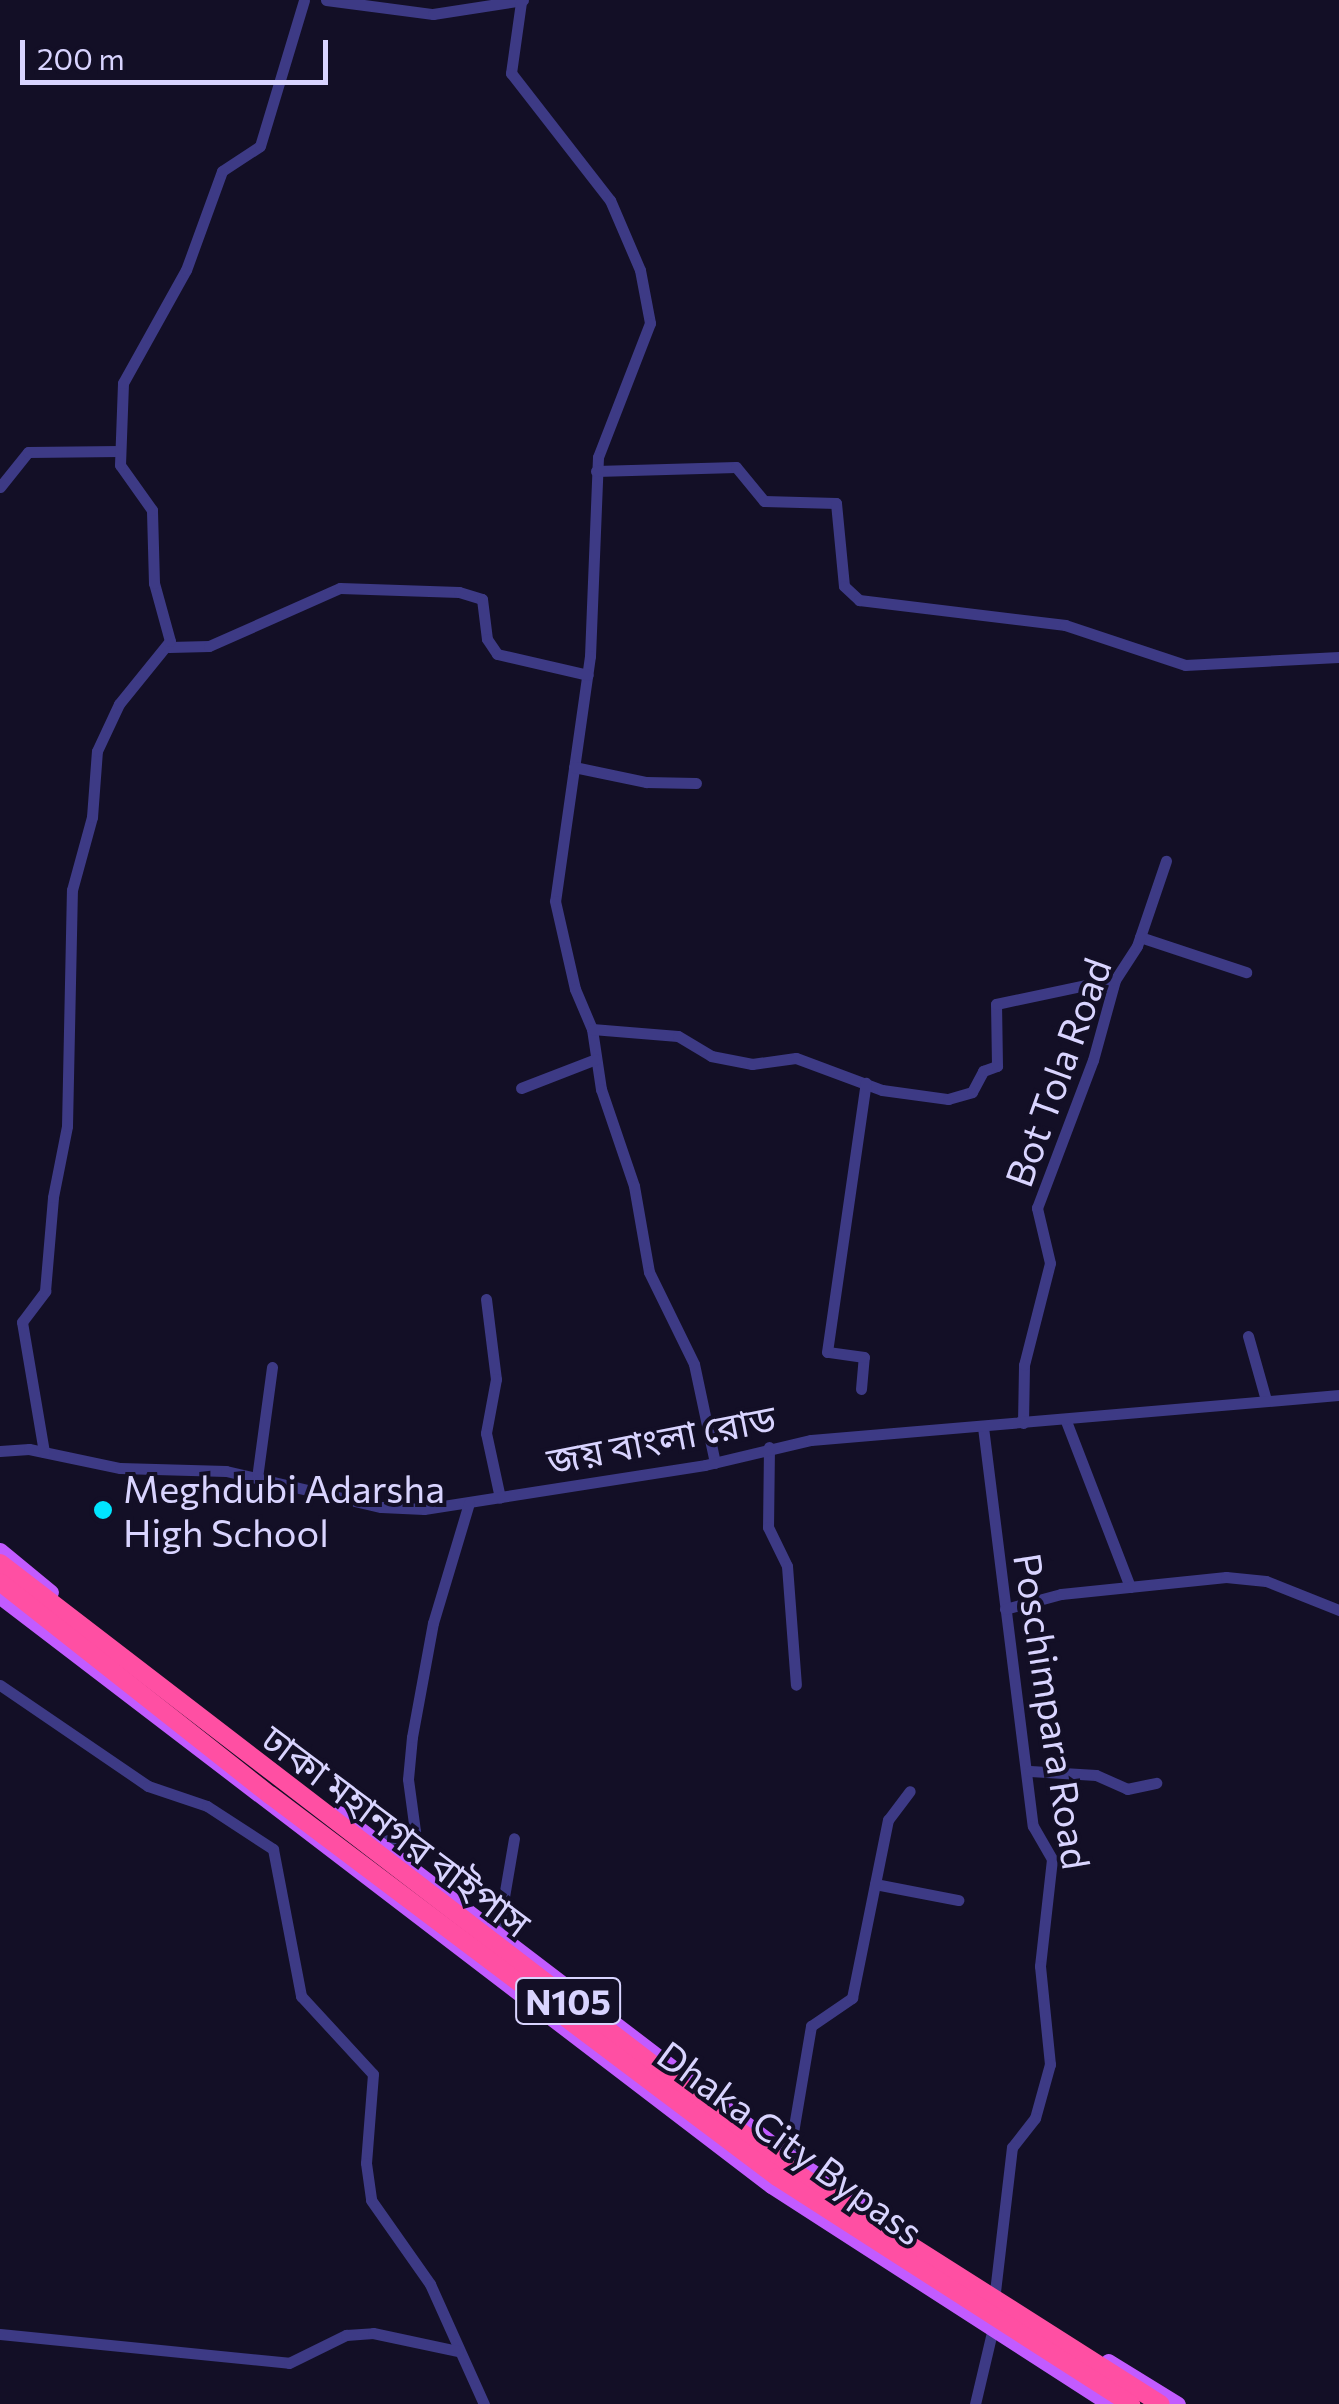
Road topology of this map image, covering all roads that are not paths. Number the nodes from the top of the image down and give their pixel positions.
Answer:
1 (304, 0) edge
2 (326, 0) edge
3 (522, 1) edge
4 (120, 451) junction
5 (596, 471) junction
6 (0, 487) edge
7 (169, 647) junction
8 (1339, 657) edge
9 (588, 675) junction
10 (574, 767) junction
11 (696, 783) dead end
12 (1166, 861) dead end
13 (1140, 937) junction
14 (1246, 972) dead end
15 (1113, 987) junction
16 (592, 1029) junction
17 (596, 1059) junction
18 (866, 1083) junction
19 (520, 1088) dead end
20 (486, 1299) dead end
21 (1248, 1336) dead end
22 (272, 1368) dead end
23 (861, 1389) dead end
24 (1339, 1396) edge
25 (1266, 1400) junction
26 (1066, 1421) junction
27 (1023, 1423) junction
28 (983, 1427) junction
29 (769, 1446) junction
30 (0, 1451) edge
31 (44, 1452) junction
32 (715, 1463) junction
33 (257, 1478) junction
34 (500, 1498) junction
35 (470, 1503) junction
36 (0, 1550) edge
37 (0, 1563) edge
38 (0, 1582) edge
39 (1130, 1587) junction
40 (0, 1597) edge
41 (1005, 1609) junction
42 (1339, 1610) edge
43 (0, 1684) edge
44 (796, 1685) dead end
45 (1030, 1771) junction
46 (1156, 1783) dead end
47 (910, 1791) dead end
48 (514, 1838) dead end
49 (379, 1843) junction
50 (875, 1884) junction
51 (958, 1900) dead end
52 (498, 1932) junction
53 (789, 2156) junction
54 (996, 2292) junction
55 (992, 2332) junction
56 (0, 2334) edge
57 (458, 2351) junction
58 (484, 2404) edge
59 (975, 2404) edge
60 (1109, 2404) edge
61 (1131, 2404) edge
62 (1160, 2404) edge
63 (1178, 2404) edge

1 - 4 street
2 - 3 street
3 - 5 street
4 - 6 street
4 - 7 street
5 - 8 street
5 - 9 street
7 - 9 street
7 - 31 street
9 - 10 street
10 - 11 street
10 - 16 street
12 - 13 street, Bot Tola Road
13 - 14 street
13 - 15 street, Bot Tola Road
15 - 18 street
15 - 27 street, Bot Tola Road
16 - 17 street
16 - 18 street
17 - 19 street
17 - 32 street
18 - 23 street
20 - 34 street
21 - 25 street
22 - 33 street
24 - 25 street, জয় বাংলা রোড
25 - 26 street, জয় বাংলা রোড
26 - 27 street, জয় বাংলা রোড
26 - 39 street
27 - 28 street, জয় বাংলা রোড
28 - 29 street, জয় বাংলা রোড
28 - 41 street, Poschimpara Road
29 - 32 street, জয় বাংলা রোড
29 - 44 street
30 - 31 street, জয় বাংলা রোড
31 - 33 street, জয় বাংলা রোড
32 - 34 street, জয় বাংলা রোড
33 - 35 street, জয় বাংলা রোড
34 - 35 street, জয় বাংলা রোড
35 - 49 street
36 - 49 main road
37 - 62 highway, ঢাকা মহানগর বাইপাস / N105
38 - 61 highway, Dhaka City Bypass / N105
39 - 41 street
39 - 42 street
40 - 55 main road
41 - 45 street, Poschimpara Road
43 - 57 street
45 - 46 street
45 - 54 street, Poschimpara Road
47 - 50 street
48 - 52 street
49 - 52 main road
50 - 51 street
50 - 53 street
52 - 53 main road
53 - 54 main road
54 - 63 main road
55 - 59 street
55 - 60 main road
56 - 57 street
57 - 58 street

